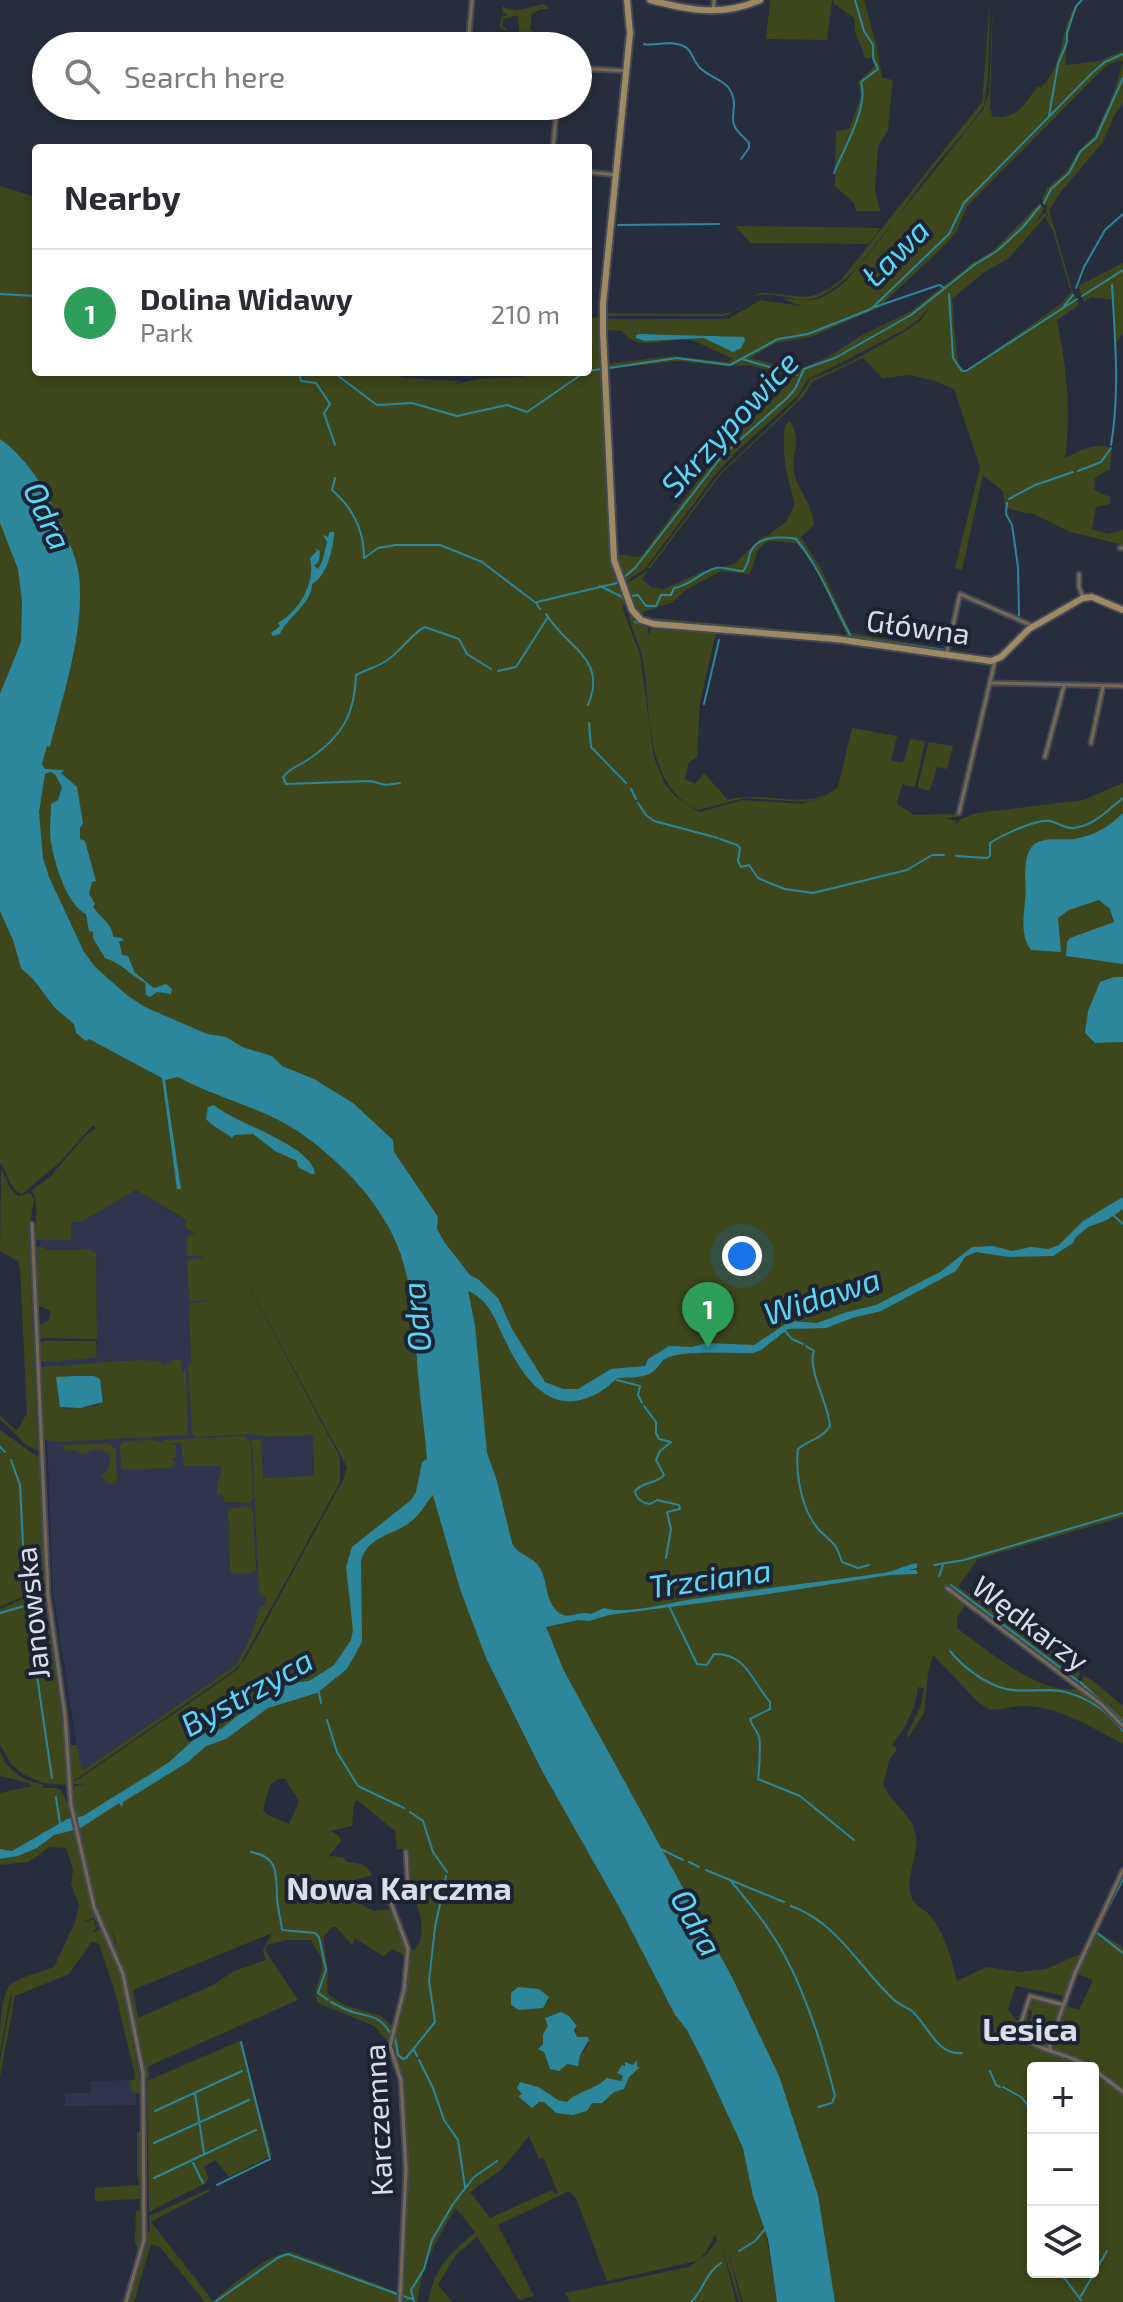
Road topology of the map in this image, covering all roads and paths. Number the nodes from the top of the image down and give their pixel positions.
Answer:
1 (472, 0) edge
2 (627, 0) edge
3 (650, 0) edge
4 (700, 0) edge
5 (714, 0) edge
6 (760, 0) edge
7 (699, 11) junction
8 (713, 11) junction
9 (469, 32) edge
10 (592, 69) edge
11 (626, 71) junction
12 (556, 120) edge
13 (553, 144) edge
14 (592, 172) edge
15 (616, 175) junction
16 (1079, 574) dead end
17 (1083, 598) junction
18 (1123, 610) edge
19 (1033, 626) junction
20 (946, 655) junction
21 (995, 661) junction
22 (991, 683) junction
23 (1064, 686) junction
24 (1123, 686) edge
25 (1103, 687) junction
26 (1091, 743) dead end
27 (1045, 757) dead end
28 (959, 813) dead end
29 (32, 1224) dead end
30 (947, 1588) dead end
31 (1123, 1726) edge
32 (406, 1852) dead end
33 (1123, 1870) edge
34 (1064, 2005) junction
35 (1050, 2050) junction
36 (1081, 2062) edge
37 (1099, 2074) edge
38 (1123, 2092) edge
39 (126, 2302) edge
40 (400, 2302) edge

1 - 9 street
2 - 11 street
3 - 7 street
4 - 7 street
5 - 8 street
6 - 8 street
7 - 8 street
10 - 11 street
11 - 15 street
12 - 13 street
14 - 15 street
15 - 20 street, Główna
16 - 17 street
17 - 18 street
17 - 19 street, Główna
19 - 20 street
19 - 21 street, Główna
20 - 21 street, Główna
21 - 22 street
22 - 23 street
22 - 28 street
23 - 25 street
23 - 27 street
24 - 25 street
25 - 26 street
29 - 39 street, Janowska
30 - 31 street, Wędkarzy
32 - 40 street, Karczemna
33 - 34 street
34 - 35 street
34 - 35 street
35 - 36 street
37 - 38 street

